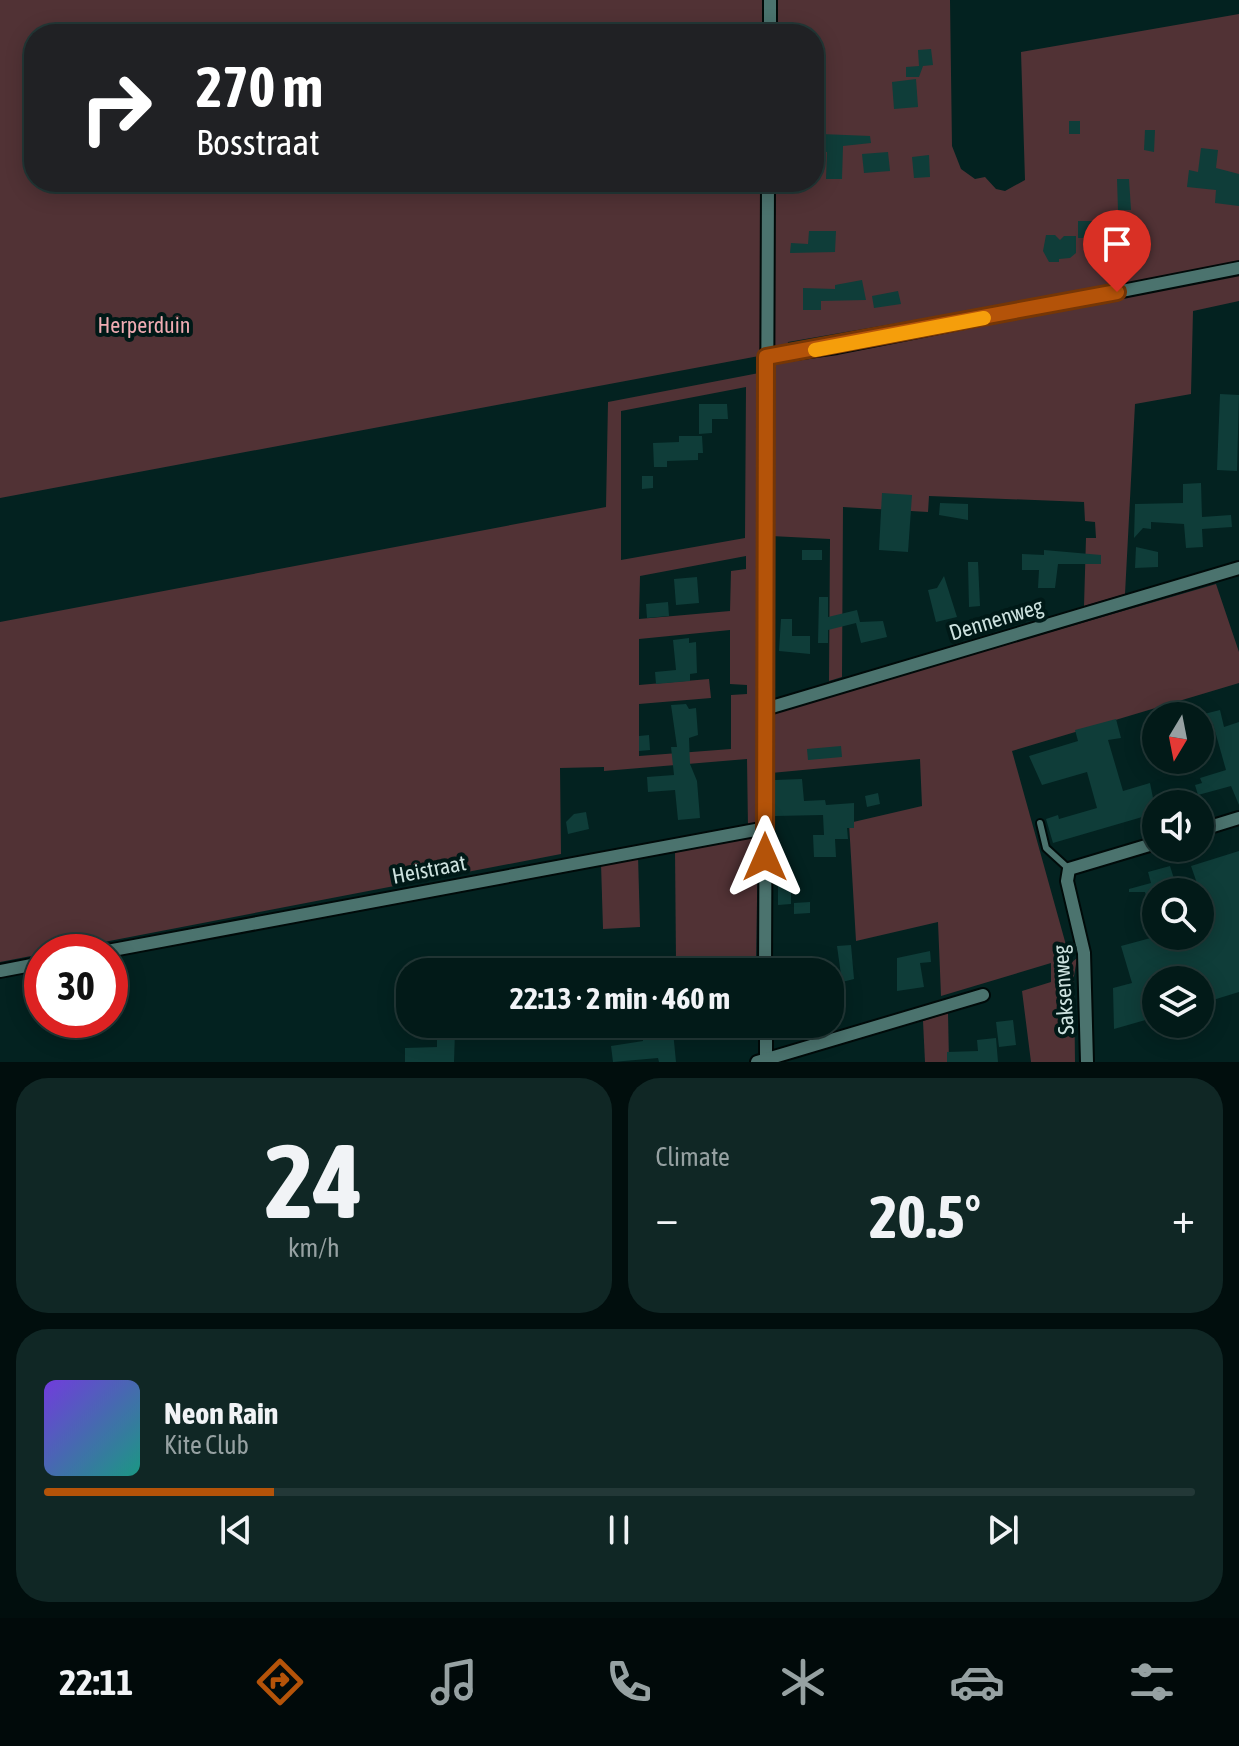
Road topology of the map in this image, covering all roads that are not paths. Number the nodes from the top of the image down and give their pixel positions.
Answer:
1 (770, 0) edge
2 (770, 24) edge
3 (768, 192) edge
4 (1239, 268) edge
5 (766, 357) junction
6 (1239, 568) edge
7 (765, 709) junction
8 (1239, 818) edge
9 (1040, 823) dead end
10 (1214, 826) edge
11 (766, 828) junction
12 (1142, 847) edge
13 (1069, 869) junction
14 (128, 947) edge
15 (765, 958) edge
16 (24, 966) edge
17 (0, 971) edge
18 (983, 995) dead end
19 (765, 1038) edge
20 (763, 1061) edge
21 (1087, 1062) edge

1 - 2 street
3 - 5 street
4 - 5 street
5 - 7 street
6 - 7 street, Dennenweg
7 - 11 street
8 - 10 street
9 - 13 lane
11 - 14 street, Heistraat
11 - 15 street
12 - 13 street
13 - 21 street, Saksenweg
16 - 17 street
18 - 20 street
19 - 20 street

